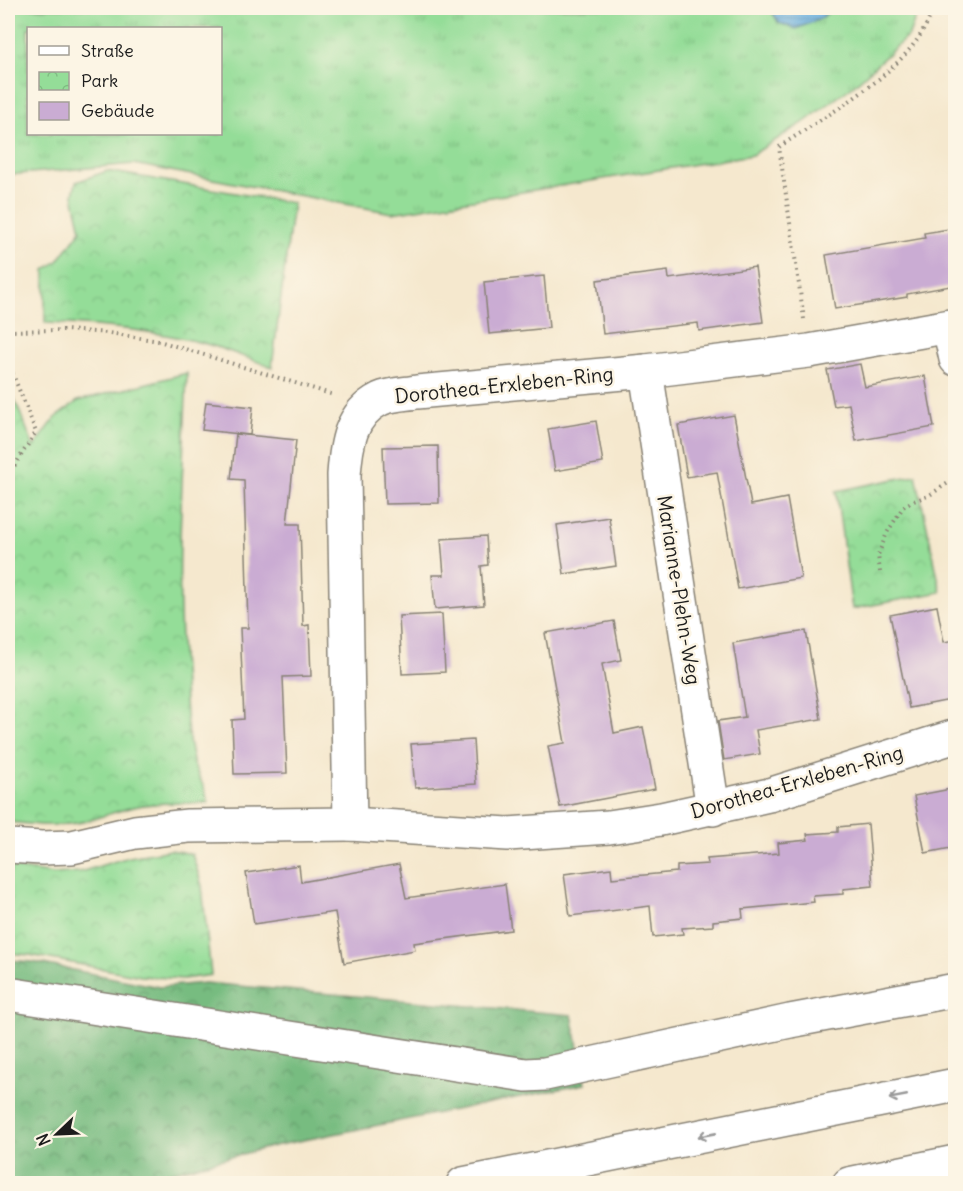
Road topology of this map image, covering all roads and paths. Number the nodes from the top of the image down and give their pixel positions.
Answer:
1 (933, 8) edge
2 (952, 326) edge
3 (8, 331) edge
4 (809, 351) junction
5 (956, 359) edge
6 (8, 362) edge
7 (646, 370) junction
8 (363, 412) junction
9 (8, 476) edge
10 (956, 478) edge
11 (880, 572) dead end
12 (956, 735) edge
13 (713, 809) junction
14 (350, 824) junction
15 (8, 846) edge
16 (956, 990) edge
17 (8, 994) edge
18 (956, 1085) edge
19 (956, 1162) edge
20 (463, 1184) edge
21 (849, 1184) edge

1 - 4 path
2 - 4 main road, Dorothea-Erxleben-Ring
2 - 5 main road
3 - 8 path
4 - 7 main road, Dorothea-Erxleben-Ring
6 - 9 path
7 - 8 main road, Dorothea-Erxleben-Ring
7 - 13 main road, Marianne-Plehn-Weg
8 - 14 main road
10 - 11 path
12 - 13 main road, Dorothea-Erxleben-Ring
13 - 14 main road, Dorothea-Erxleben-Ring
14 - 15 main road, Dorothea-Erxleben-Ring
16 - 17 main road
18 -> 20 main road
19 - 21 main road

